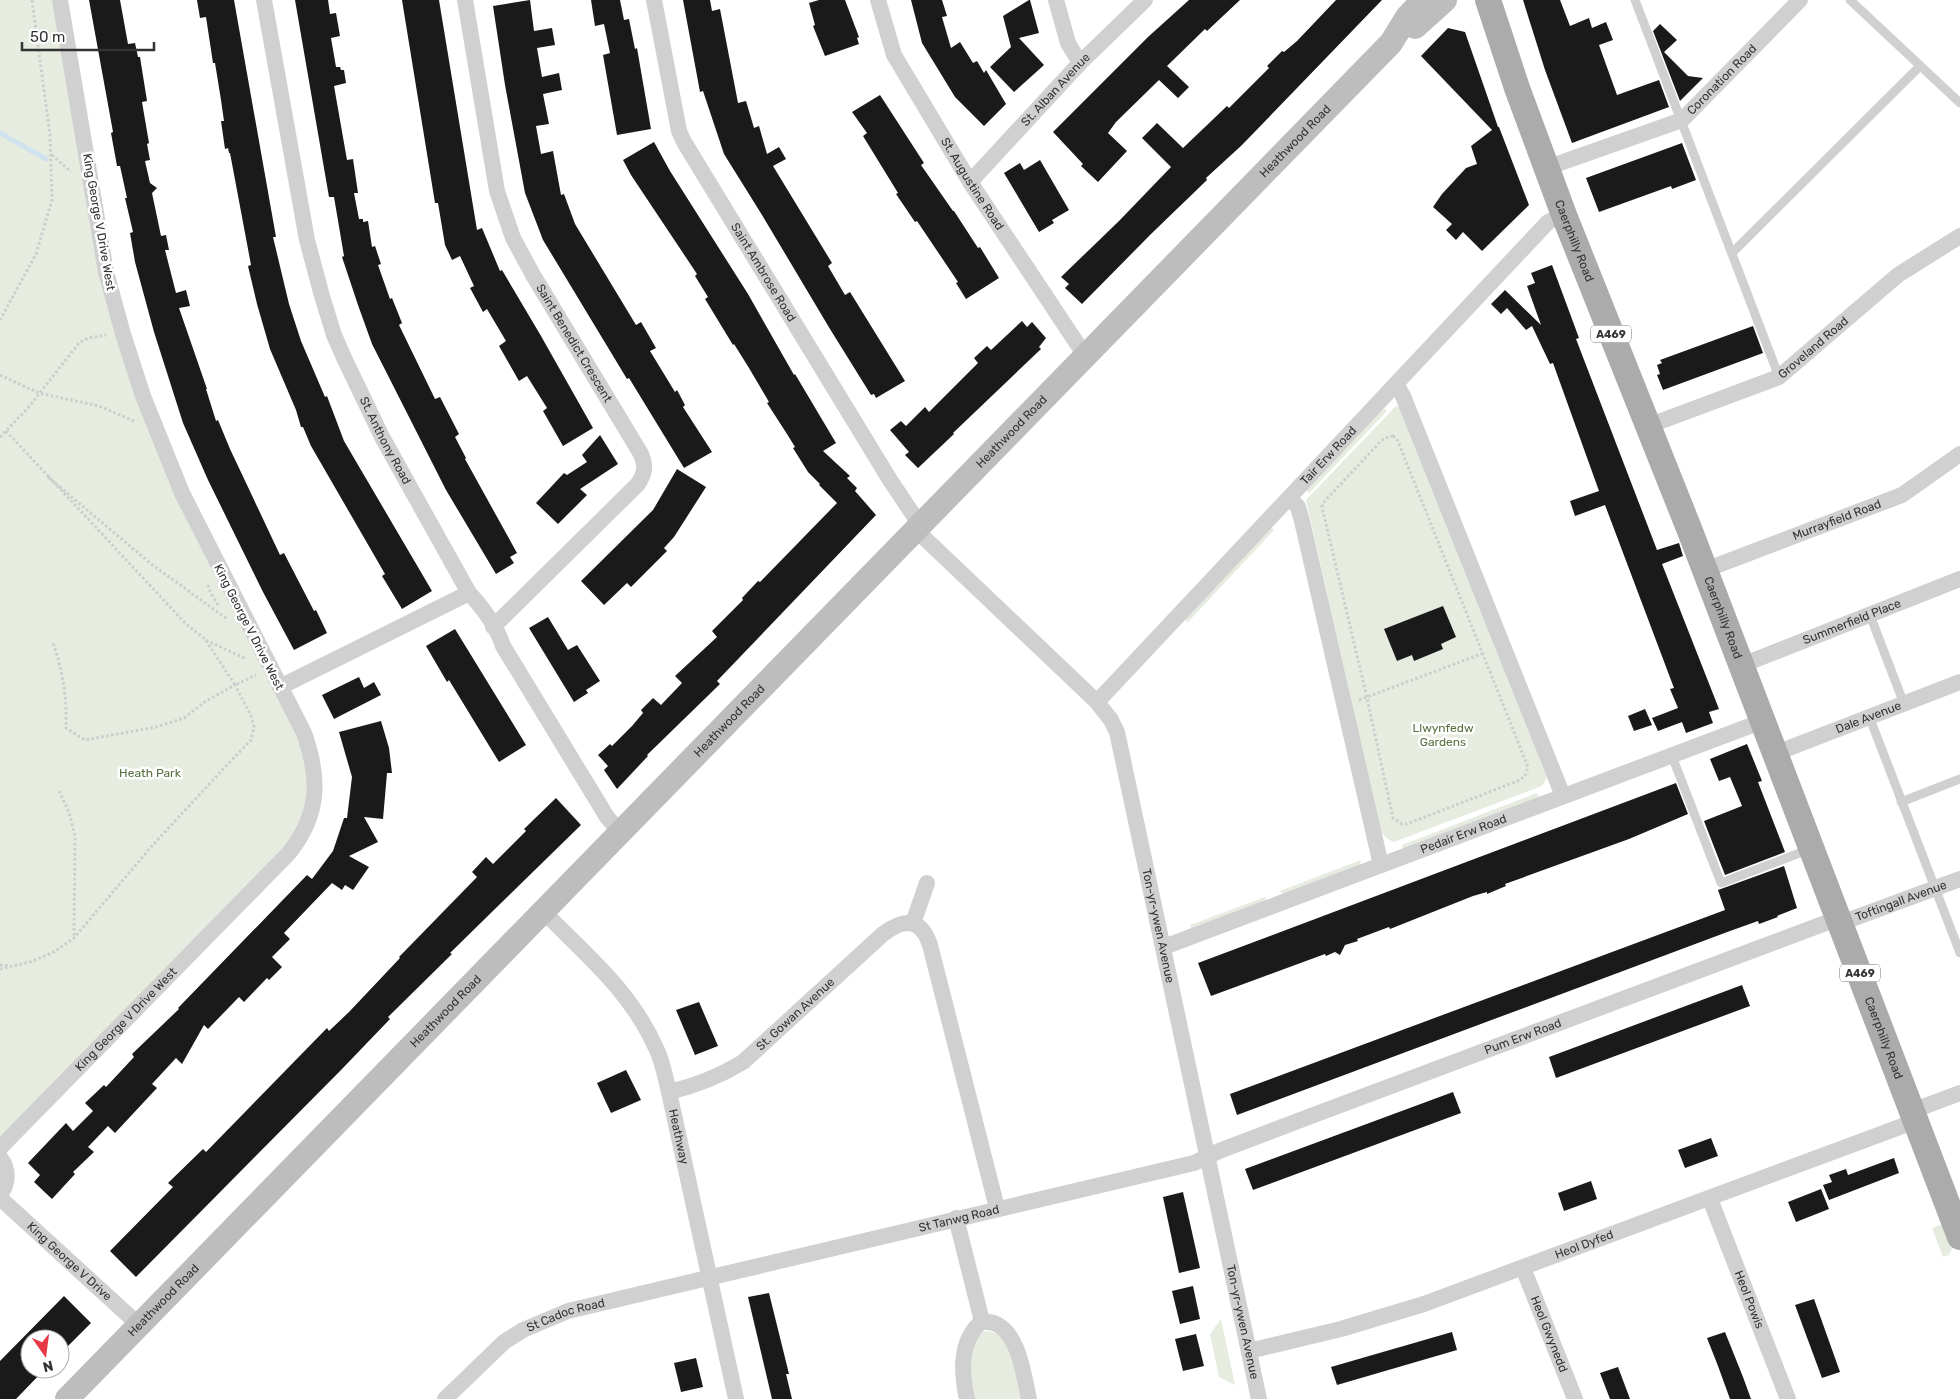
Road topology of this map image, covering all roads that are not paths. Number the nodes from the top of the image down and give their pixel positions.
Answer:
1 (60, 0) edge
2 (264, 0) edge
3 (465, 0) edge
4 (654, 0) edge
5 (878, 0) edge
6 (1056, 0) edge
7 (1145, 0) edge
8 (1423, 0) edge
9 (1445, 0) edge
10 (1488, 0) edge
11 (1635, 0) edge
12 (1800, 0) edge
13 (1850, 0) edge
14 (1391, 43) junction
15 (1080, 63) junction
16 (1920, 66) junction
17 (1960, 103) edge
18 (1682, 120) junction
19 (1546, 168) junction
20 (970, 182) junction
21 (1564, 215) junction
22 (1960, 236) edge
23 (1732, 253) junction
24 (1086, 357) junction
25 (1779, 377) junction
26 (1396, 384) junction
27 (1648, 426) junction
28 (1960, 454) edge
29 (1290, 498) junction
30 (918, 528) junction
31 (1705, 570) junction
32 (1960, 580) edge
33 (469, 593) junction
34 (1870, 615) junction
35 (494, 627) junction
36 (1742, 665) junction
37 (1960, 682) edge
38 (280, 687) junction
39 (1097, 702) junction
40 (1904, 704) junction
41 (1869, 716) junction
42 (1763, 721) junction
43 (1776, 753) junction
44 (1672, 756) junction
45 (1960, 779) edge
46 (1563, 796) junction
47 (1902, 802) junction
48 (621, 833) junction
49 (1812, 848) junction
50 (1381, 866) junction
51 (1960, 878) edge
52 (927, 883) dead end
53 (1935, 888) junction
54 (544, 912) junction
55 (1840, 921) junction
56 (913, 923) junction
57 (1164, 947) junction
58 (1960, 953) edge
59 (669, 1092) junction
60 (1960, 1093) edge
61 (1914, 1116) junction
62 (0, 1148) edge
63 (0, 1157) edge
64 (1207, 1157) junction
65 (0, 1197) edge
66 (1710, 1199) junction
67 (997, 1208) junction
68 (956, 1218) junction
69 (1960, 1236) edge
70 (1523, 1268) junction
71 (710, 1277) junction
72 (982, 1321) junction
73 (139, 1325) junction
74 (1249, 1351) junction
75 (67, 1399) edge
76 (445, 1399) edge
77 (736, 1399) edge
78 (967, 1399) edge
79 (1028, 1399) edge
80 (1258, 1399) edge
81 (1575, 1399) edge
82 (1788, 1399) edge

1 - 38 street, King George V Drive West
2 - 33 street, St. Anthony Road
3 - 35 street, Saint Benedict Crescent
4 - 30 street, Saint Ambrose Road
5 - 20 street, St. Augustine Road
6 - 15 street
7 - 15 street, St. Alban Avenue
8 - 14 street, Heathwood Road
9 - 14 street, Heathwood Road
10 - 19 main road, Caerphilly Road / A469
11 - 18 lane
12 - 18 street, Coronation Road
13 - 16 lane
14 - 24 street, Heathwood Road
15 - 20 street, St. Alban Avenue
16 - 17 lane
16 - 23 lane
18 - 19 street, Coronation Road
18 - 23 lane
19 - 21 main road, Caerphilly Road / A469
20 - 24 street, St. Augustine Road
21 - 26 street, Tair Erw Road
21 - 27 main road, Caerphilly Road / A469
22 - 25 street, Groveland Road
23 - 25 lane
24 - 30 street, Heathwood Road
25 - 27 street, Groveland Road
26 - 29 street, Tair Erw Road
26 - 46 street
27 - 31 main road, Caerphilly Road / A469
28 - 31 street, Murrayfield Road
29 - 39 street, Tair Erw Road
29 - 50 street
30 - 39 street, Ton-yr-ywen Avenue
30 - 48 street, Heathwood Road
31 - 36 main road, Caerphilly Road / A469
32 - 34 street, Summerfield Place
33 - 35 street, St. Anthony Road
33 - 38 street
34 - 36 street, Summerfield Place
34 - 40 lane
35 - 48 street, St. Anthony Road
36 - 42 main road, Caerphilly Road / A469
37 - 40 street, Dale Avenue
38 - 62 street, King George V Drive West
39 - 57 street, Ton-yr-ywen Avenue
40 - 41 street, Dale Avenue
41 - 43 street, Dale Avenue
41 - 47 lane
42 - 43 main road, Caerphilly Road / A469
42 - 44 street, Pedair Erw Road
43 - 49 main road, Caerphilly Road / A469
44 - 46 street, Pedair Erw Road
44 - 49 lane
45 - 47 lane
46 - 50 street, Pedair Erw Road
47 - 53 lane
48 - 54 street, Heathwood Road
49 - 55 main road, Caerphilly Road / A469
50 - 57 street, Pedair Erw Road
51 - 53 street, Toftingall Avenue
52 - 56 street
53 - 55 street, Toftingall Avenue
53 - 58 lane
54 - 59 street, Heathway
54 - 73 street, Heathwood Road
55 - 61 main road, Caerphilly Road / A469
55 - 64 street, Pum Erw Road
56 - 59 street, St. Gowan Avenue
56 - 67 street
57 - 64 street, Ton-yr-ywen Avenue
59 - 71 street, Heathway
60 - 61 street, Heol Dyfed
61 - 66 street, Heol Dyfed
61 - 69 main road, Caerphilly Road / A469
63 - 65 street
64 - 67 street, St Tanwg Road
64 - 74 street, Ton-yr-ywen Avenue
65 - 73 street, King George V Drive
66 - 70 street, Heol Dyfed
66 - 82 street, Heol Powis
67 - 68 street, St Tanwg Road
68 - 71 street, St Tanwg Road
68 - 72 street
70 - 74 street, Heol Dyfed
70 - 81 street, Heol Gwynedd
71 - 76 street, St Cadoc Road
71 - 77 street, Heathway
72 - 78 street
72 - 79 street
73 - 75 street, Heathwood Road
74 - 80 street, Ton-yr-ywen Avenue

